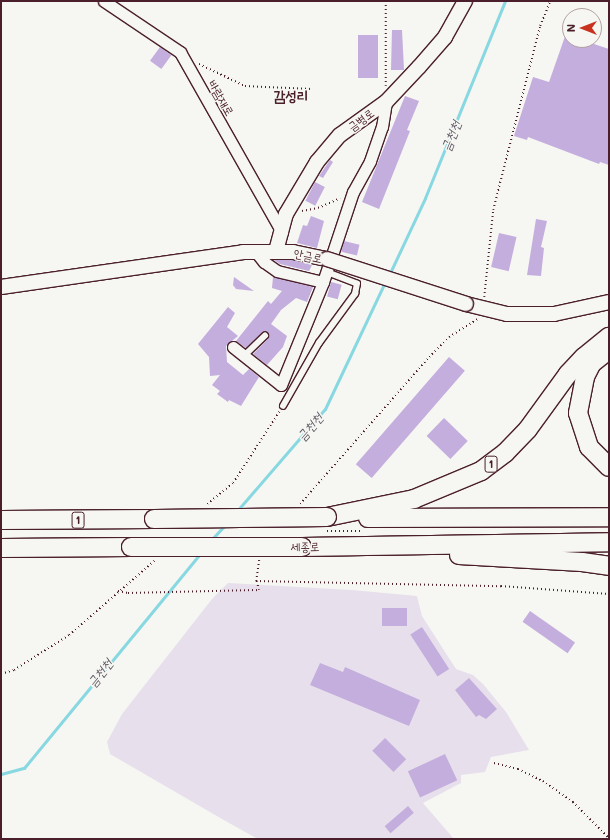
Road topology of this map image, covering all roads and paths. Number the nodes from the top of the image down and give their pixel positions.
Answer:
1 (386, 1) edge
2 (465, 1) edge
3 (550, 1) edge
4 (106, 2) edge
5 (186, 62) junction
6 (313, 89) dead end
7 (386, 102) junction
8 (353, 192) junction
9 (286, 214) junction
10 (282, 232) junction
11 (276, 251) junction
12 (256, 252) junction
13 (325, 271) junction
14 (1, 287) edge
15 (609, 302) edge
16 (484, 308) junction
17 (265, 336) dead end
18 (609, 337) edge
19 (233, 347) dead end
20 (609, 349) edge
21 (244, 356) junction
22 (282, 406) dead end
23 (609, 467) edge
24 (296, 508) dead end
25 (1, 511) edge
26 (609, 516) edge
27 (327, 517) junction
28 (1, 520) edge
29 (60, 520) junction
30 (609, 542) edge
31 (349, 545) junction
32 (1, 548) edge
33 (260, 557) dead end
34 (609, 566) edge
35 (256, 581) junction
36 (118, 591) dead end
37 (609, 594) edge
38 (494, 763) dead end
39 (609, 838) edge

1 - 7 path
2 - 7 street, 금병로
3 - 16 path
4 - 5 street, 바람재로
5 - 6 path
5 - 10 street, 바람재로
7 - 8 street
7 - 9 street, 금병로
8 - 9 path
8 - 13 street
9 - 10 street, 금병로
10 - 11 street, 금병로
11 - 12 street, 안금로
11 - 13 street, 안금로
12 - 13 street
12 - 14 street, 안금로
13 - 16 street, 안금로, bridge
13 - 21 street
13 - 22 lane
15 - 16 street, 안금로
16 - 24 path
17 - 21 lane
18 - 27 highway, 1
19 - 21 street
20 - 23 highway
25 - 29 highway
26 - 27 highway
27 - 29 highway, 1, bridge
28 - 29 highway, 1
30 - 31 highway, 세종로
31 - 32 highway, 세종로, bridge
31 - 34 highway
33 - 35 path
35 - 36 path
35 - 37 path
38 - 39 path

